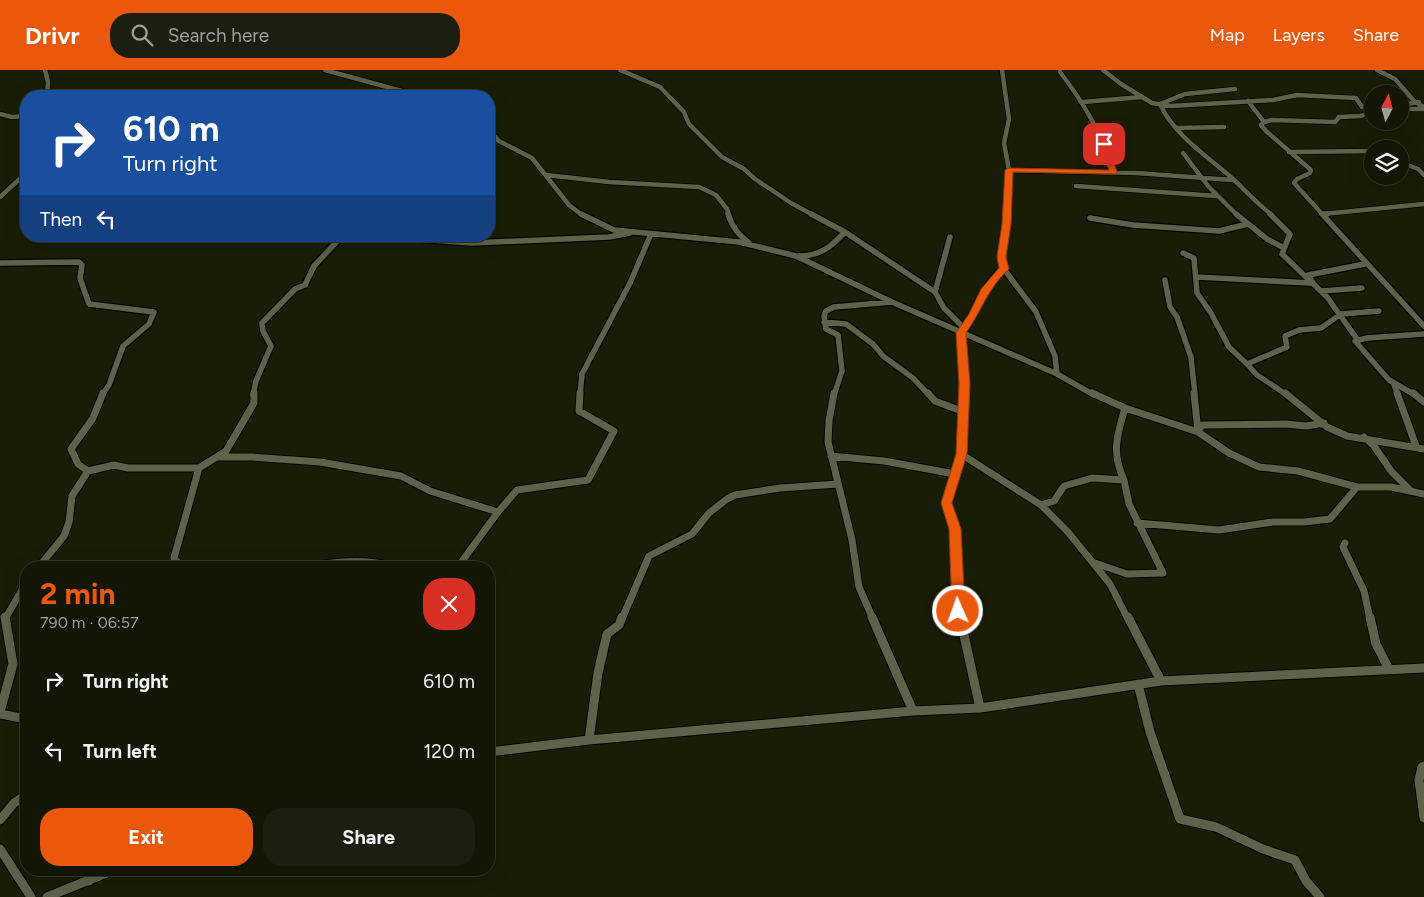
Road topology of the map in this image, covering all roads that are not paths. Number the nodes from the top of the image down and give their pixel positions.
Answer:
1 (45, 70) edge
2 (325, 70) edge
3 (620, 70) edge
4 (1002, 70) edge
5 (1103, 70) edge
6 (1377, 70) edge
7 (1060, 72) dead end
8 (1235, 89) dead end
9 (47, 90) edge
10 (403, 90) edge
11 (1142, 97) junction
12 (1248, 101) junction
13 (1083, 102) junction
14 (1415, 102) junction
15 (1424, 102) edge
16 (1160, 104) junction
17 (1409, 104) edge
18 (1364, 106) edge
19 (1409, 107) edge
20 (1424, 108) edge
21 (0, 114) edge
22 (1364, 115) edge
23 (20, 116) edge
24 (1264, 122) junction
25 (1224, 127) dead end
26 (1177, 128) junction
27 (495, 137) edge
28 (1364, 151) edge
29 (1289, 152) junction
30 (1183, 154) dead end
31 (1409, 166) edge
32 (1009, 170) junction
33 (1114, 172) junction
34 (546, 175) junction
35 (1424, 175) edge
36 (1200, 178) junction
37 (20, 179) edge
38 (1234, 180) junction
39 (1076, 186) dead end
40 (1216, 196) junction
41 (0, 197) edge
42 (1424, 204) edge
43 (1323, 214) junction
44 (1090, 218) dead end
45 (1248, 224) junction
46 (633, 232) junction
47 (845, 232) junction
48 (651, 234) junction
49 (950, 237) dead end
50 (337, 242) edge
51 (458, 242) edge
52 (751, 245) junction
53 (1284, 248) junction
54 (1183, 253) dead end
55 (796, 256) junction
56 (0, 263) edge
57 (1365, 264) junction
58 (1004, 269) junction
59 (1197, 277) junction
60 (1165, 280) dead end
61 (1312, 284) junction
62 (1362, 288) dead end
63 (1321, 291) junction
64 (935, 292) junction
65 (892, 302) junction
66 (1379, 311) dead end
67 (1341, 314) junction
68 (825, 325) junction
69 (1424, 326) edge
70 (963, 331) junction
71 (1424, 334) edge
72 (1357, 339) junction
73 (1247, 364) junction
74 (1057, 374) junction
75 (1393, 382) junction
76 (1424, 402) edge
77 (1125, 408) junction
78 (964, 412) junction
79 (1324, 424) junction
80 (1198, 432) junction
81 (1364, 437) junction
82 (1416, 446) junction
83 (1424, 449) edge
84 (961, 454) junction
85 (831, 456) junction
86 (216, 458) junction
87 (199, 468) junction
88 (88, 471) junction
89 (955, 474) junction
90 (1124, 480) junction
91 (838, 484) junction
92 (1357, 487) junction
93 (1411, 492) junction
94 (1424, 494) edge
95 (1041, 506) junction
96 (498, 512) junction
97 (1138, 523) junction
98 (1345, 543) dead end
99 (44, 561) edge
100 (176, 561) edge
101 (462, 561) edge
102 (1095, 563) junction
103 (20, 593) edge
104 (1424, 668) edge
105 (1389, 669) junction
106 (1161, 681) junction
107 (1138, 684) junction
108 (980, 708) junction
109 (913, 711) junction
110 (0, 713) edge
111 (20, 718) edge
112 (589, 740) junction
113 (495, 751) edge
114 (1424, 766) edge
115 (20, 799) edge
116 (1424, 818) edge
117 (0, 820) edge
118 (0, 849) edge
119 (90, 876) edge
120 (100, 876) edge
121 (89, 881) junction
122 (31, 897) edge
123 (47, 897) edge
124 (1320, 897) edge

1 - 9 street
2 - 10 street
3 - 47 street
4 - 32 street
5 - 11 street
6 - 14 street
7 - 13 street
8 - 16 street
11 - 13 street
11 - 16 street
12 - 16 street
12 - 18 street
12 - 24 street
13 - 33 street
14 - 15 street
14 - 17 street
14 - 20 street
16 - 26 street
19 - 20 street
21 - 23 street
22 - 24 street
24 - 29 street
25 - 26 street
26 - 38 street
27 - 34 street
28 - 29 street
29 - 43 street
30 - 36 street
31 - 35 street
32 - 33 street
32 - 58 street
33 - 36 street
34 - 46 street
34 - 52 street
36 - 38 street
36 - 40 street
37 - 41 street
38 - 53 street
39 - 40 street
40 - 45 street
42 - 43 street
43 - 57 street
44 - 45 street
45 - 53 street
46 - 48 street
46 - 51 street
47 - 55 street
47 - 64 street
48 - 52 street
48 - 96 street
49 - 64 street
50 - 86 street
52 - 55 street
53 - 61 street
54 - 59 street
55 - 65 street
56 - 88 street
57 - 61 street
57 - 69 street
58 - 70 street
58 - 74 street
59 - 61 street
59 - 73 street
60 - 80 street
61 - 63 street
62 - 63 street
63 - 67 street
64 - 70 street
65 - 68 street
65 - 70 street
66 - 67 street
67 - 72 street
67 - 73 street
68 - 78 street
68 - 85 street
70 - 74 street
70 - 78 street
71 - 72 street
72 - 75 street
73 - 79 street
74 - 77 street
75 - 76 street
75 - 82 street
77 - 80 street
77 - 90 street
78 - 84 street
79 - 80 street
79 - 81 street
80 - 92 street
81 - 82 street
81 - 93 street
82 - 83 street
84 - 89 street
84 - 95 street
85 - 89 street
85 - 91 street
86 - 87 street
86 - 96 street
87 - 88 street
87 - 100 street
88 - 99 street
89 - 108 street
90 - 95 street
90 - 97 street
91 - 109 street
91 - 112 street
92 - 93 street
92 - 97 street
93 - 94 street
95 - 102 street
96 - 101 street
97 - 102 street
98 - 105 street
102 - 106 street
103 - 110 street
104 - 105 street
105 - 106 street
106 - 107 street
107 - 108 street
107 - 124 street
108 - 109 street
109 - 112 street
110 - 111 street
112 - 113 street
114 - 116 street
115 - 117 street
118 - 122 street
119 - 121 street
120 - 121 street
121 - 123 street

